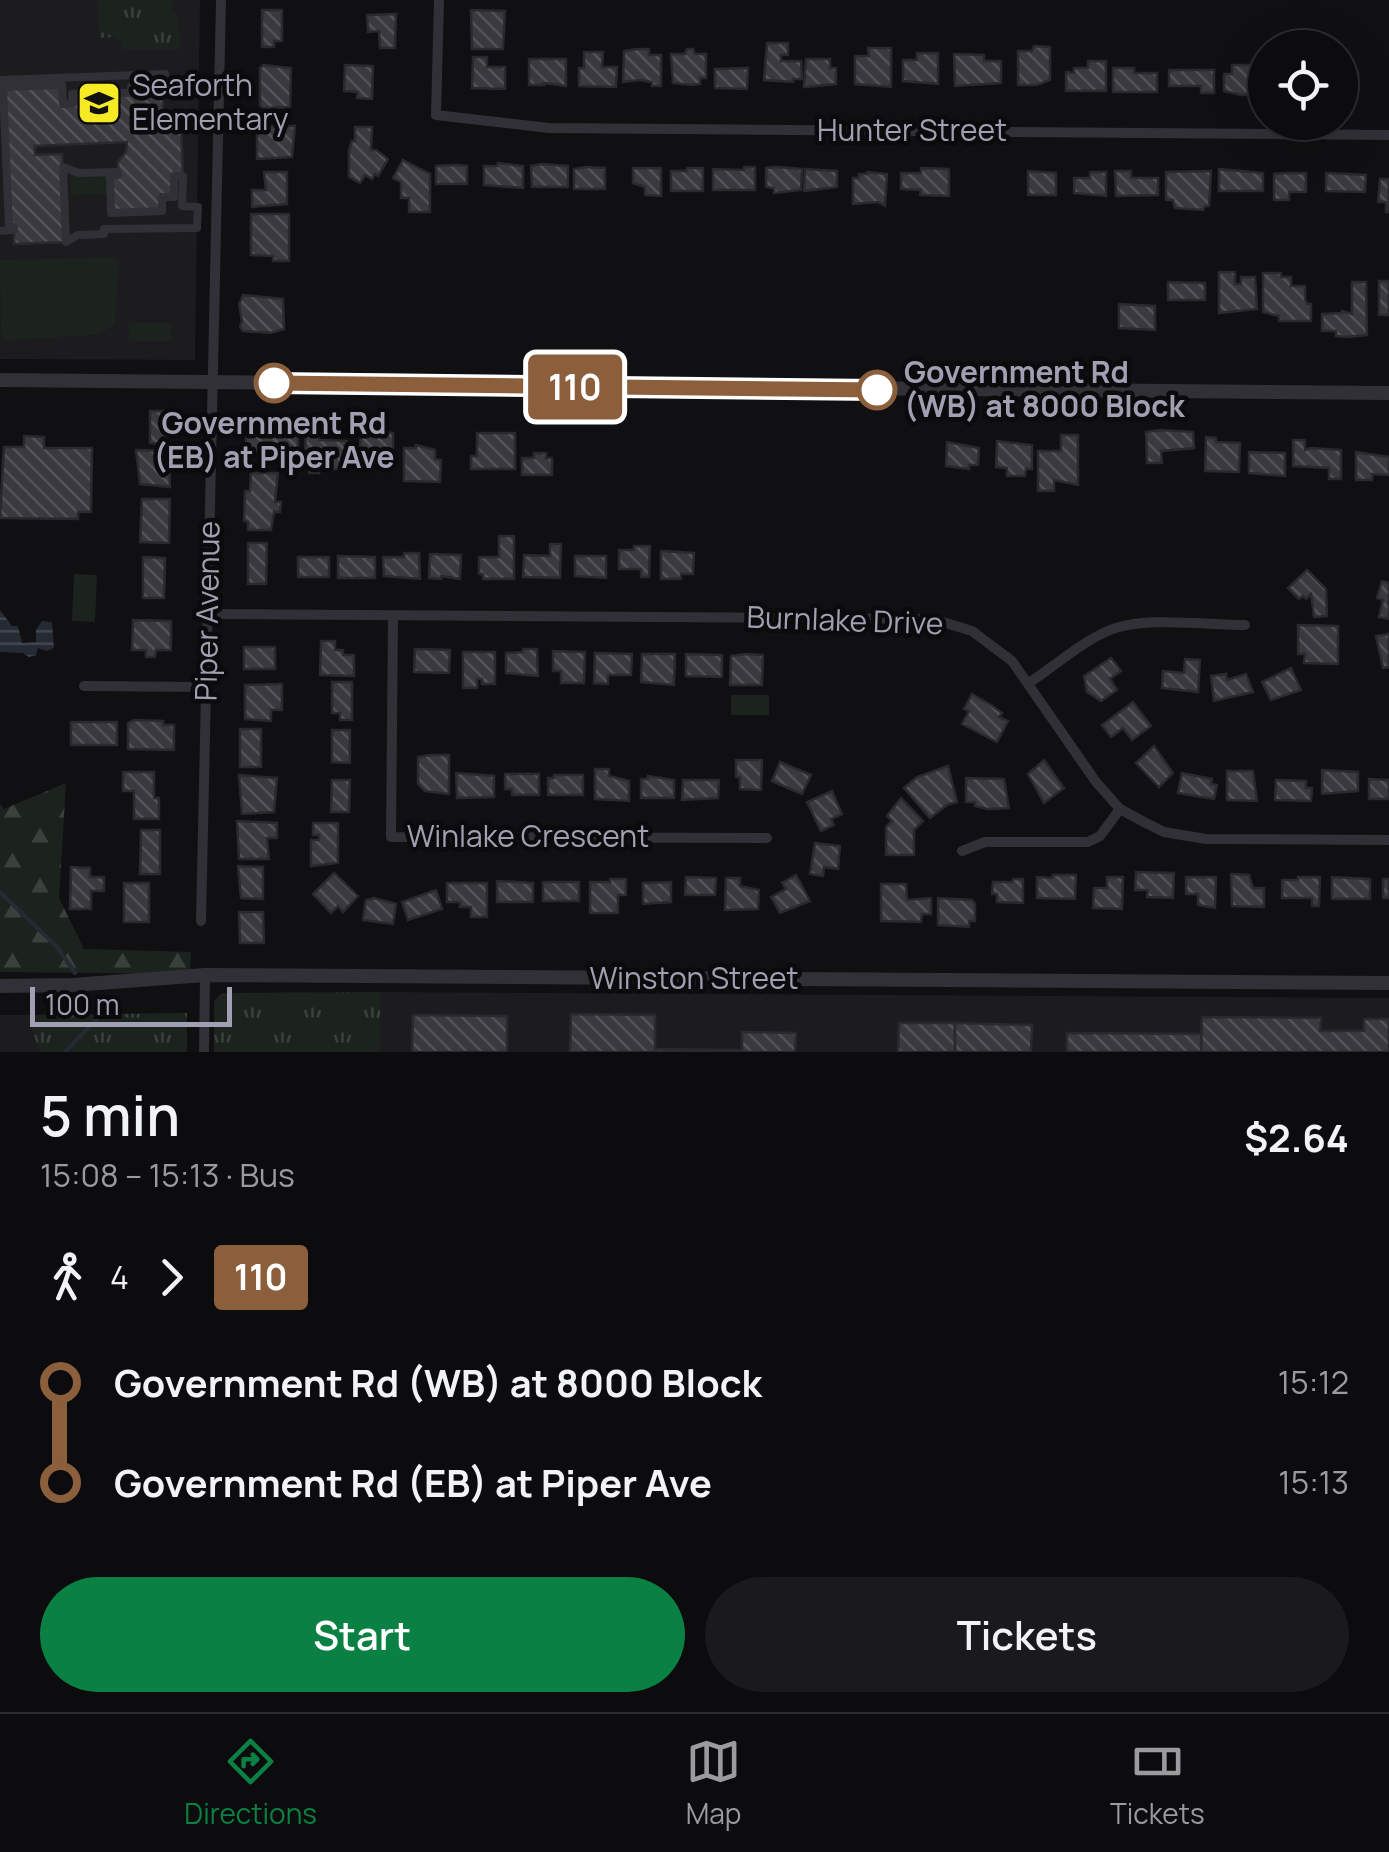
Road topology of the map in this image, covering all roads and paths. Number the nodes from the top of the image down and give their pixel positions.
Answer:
1 (221, 0) edge
2 (439, 0) edge
3 (0, 80) edge
4 (1389, 135) edge
5 (63, 167) joint
6 (0, 230) edge
7 (0, 380) edge
8 (213, 382) junction
9 (1389, 393) edge
10 (209, 614) junction
11 (393, 616) junction
12 (1245, 625) dead end
13 (1029, 683) junction
14 (84, 686) dead end
15 (206, 687) junction
16 (1120, 809) junction
17 (766, 838) dead end
18 (1389, 840) edge
19 (962, 851) dead end
20 (201, 921) dead end
21 (206, 975) junction
22 (1389, 982) edge
23 (0, 986) edge
24 (204, 1052) edge

1 - 8 street, Piper Avenue
2 - 4 street, Hunter Street
3 - 6 street
5 - 5 street
7 - 8 street
8 - 9 street
8 - 10 street, Piper Avenue
10 - 11 street, Burnlake Drive
10 - 15 street, Piper Avenue
11 - 13 street, Burnlake Drive
11 - 17 street, Winlake Crescent
12 - 13 street
13 - 16 street, Burnlake Drive
14 - 15 street
15 - 20 street, Piper Avenue
16 - 18 street, Burnlake Drive
16 - 19 street
21 - 22 street, Winston Street
21 - 23 street, Winston Street
21 - 24 street

